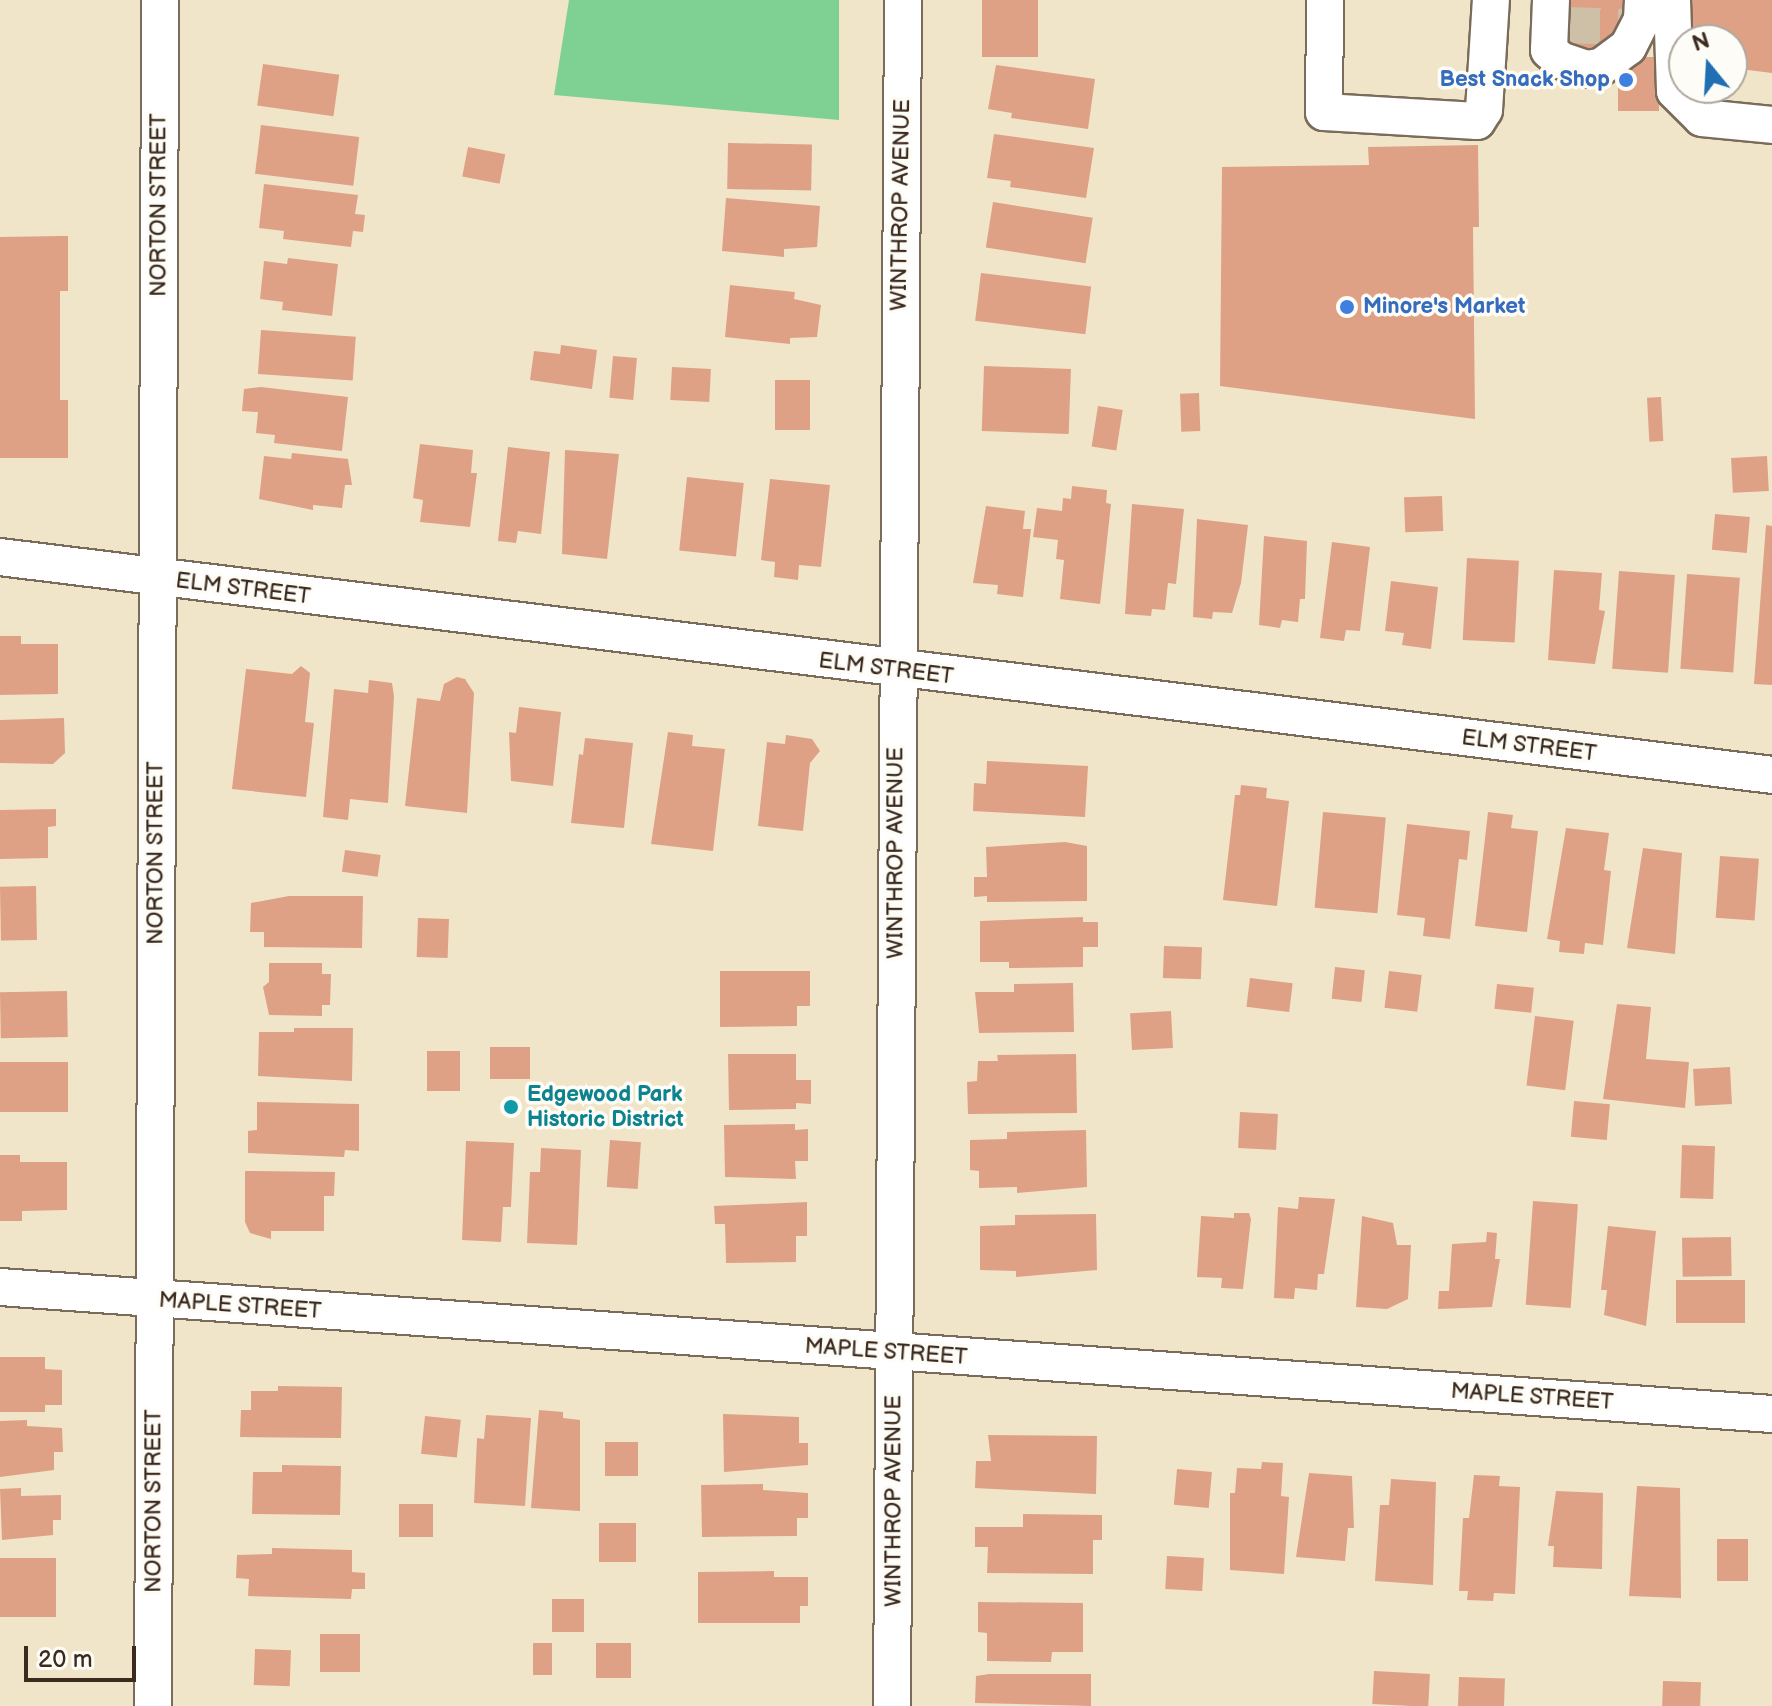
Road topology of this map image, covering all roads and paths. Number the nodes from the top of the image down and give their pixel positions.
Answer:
1 (160, 0) edge
2 (903, 0) edge
3 (1325, 0) edge
4 (1491, 0) edge
5 (1672, 0) edge
6 (1555, 16) edge
7 (1637, 18) edge
8 (1772, 125) edge
9 (0, 557) edge
10 (157, 578) junction
11 (896, 671) junction
12 (1772, 775) edge
13 (0, 1287) edge
14 (155, 1300) junction
15 (895, 1353) junction
16 (1772, 1414) edge
17 (153, 1706) edge
18 (892, 1706) edge

1 - 10 street, NORTON STREET
2 - 11 street, WINTHROP AVENUE
3 - 4 street
5 - 8 street
6 - 7 street
9 - 10 street, ELM STREET
10 - 11 street, ELM STREET
10 - 14 street, NORTON STREET
11 - 12 street, ELM STREET
11 - 15 street, WINTHROP AVENUE
13 - 14 street, MAPLE STREET
14 - 15 street, MAPLE STREET
14 - 17 street, NORTON STREET
15 - 16 street, MAPLE STREET
15 - 18 street, WINTHROP AVENUE

